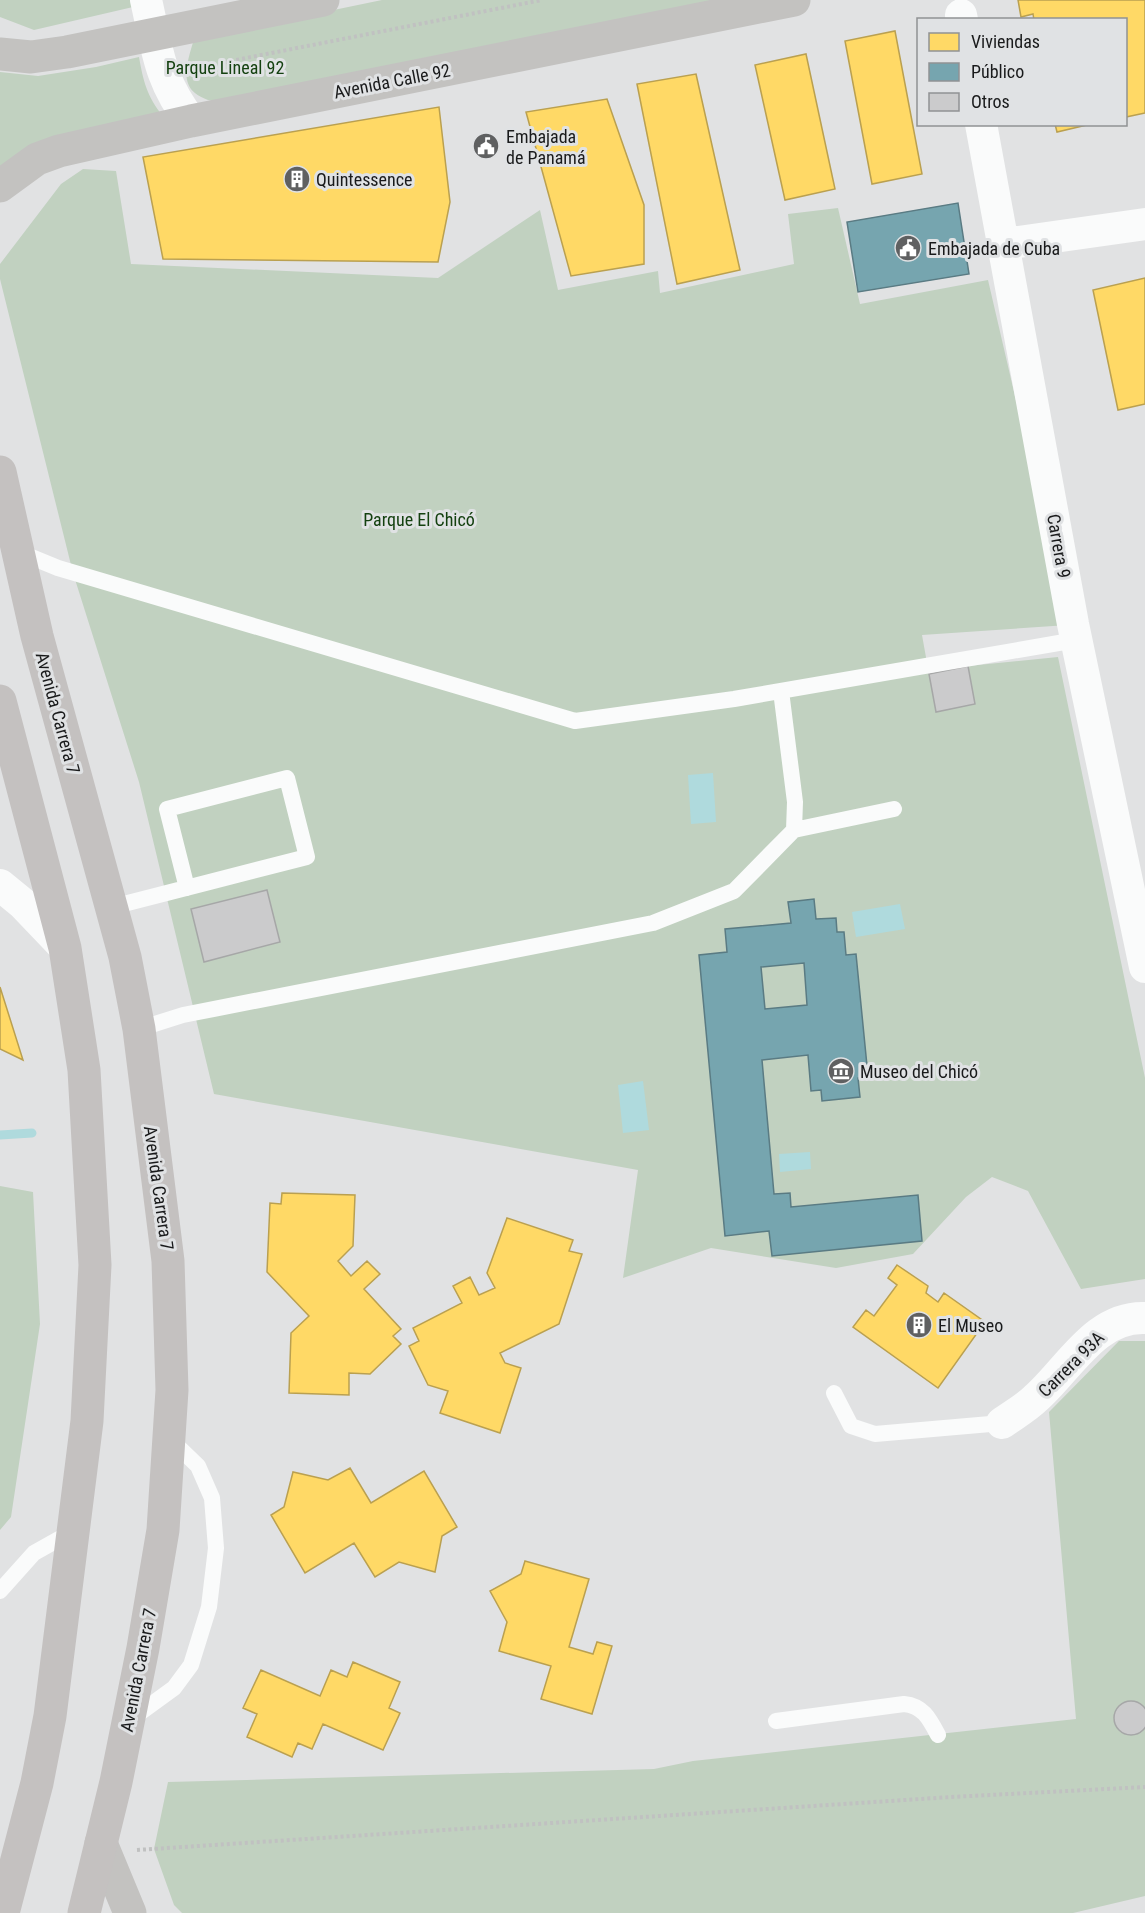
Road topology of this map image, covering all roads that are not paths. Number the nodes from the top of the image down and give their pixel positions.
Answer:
1 (146, 0) edge
2 (323, 0) edge
3 (794, 0) edge
4 (156, 45) junction
5 (0, 54) edge
6 (191, 121) junction
7 (981, 126) edge
8 (0, 186) edge
9 (1145, 224) edge
10 (1004, 244) junction
11 (0, 472) edge
12 (19, 552) junction
13 (1076, 640) junction
14 (781, 691) junction
15 (2, 722) edge
16 (894, 809) dead end
17 (794, 830) junction
18 (0, 885) edge
19 (187, 888) junction
20 (112, 907) junction
21 (65, 948) junction
22 (1145, 967) edge
23 (139, 1029) junction
24 (1145, 1318) edge
25 (834, 1393) dead end
26 (1002, 1423) joint
27 (169, 1438) junction
28 (75, 1530) junction
29 (0, 1591) edge
30 (776, 1721) dead end
31 (127, 1723) junction
32 (938, 1735) dead end
33 (101, 1843) junction
34 (3, 1913) edge
35 (84, 1913) edge
36 (130, 1913) edge

1 - 4 street
2 - 4 main road
3 - 6 main road, Avenida Calle 92
4 - 5 main road
4 - 6 street
6 - 8 main road, Avenida Calle 92
7 - 10 street, Carrera 9
9 - 10 street
10 - 13 street, Carrera 9
11 - 12 main road, Avenida Carrera 7
12 - 14 lane
12 - 20 main road, Avenida Carrera 7
13 - 14 lane
13 - 22 street, Carrera 9
14 - 17 lane
15 - 21 main road
16 - 17 lane
17 - 23 lane
18 - 21 street
19 - 19 lane
19 - 20 lane
20 - 23 main road, Avenida Carrera 7
21 - 28 main road
23 - 27 main road, Avenida Carrera 7
24 - 26 street, Carrera 93A
25 - 26 lane
27 - 31 main road, Avenida Carrera 7
27 - 31 lane
28 - 29 lane
28 - 34 main road
30 - 32 lane
31 - 33 main road, Avenida Carrera 7
33 - 35 main road, Avenida Carrera 7
33 - 36 main road

